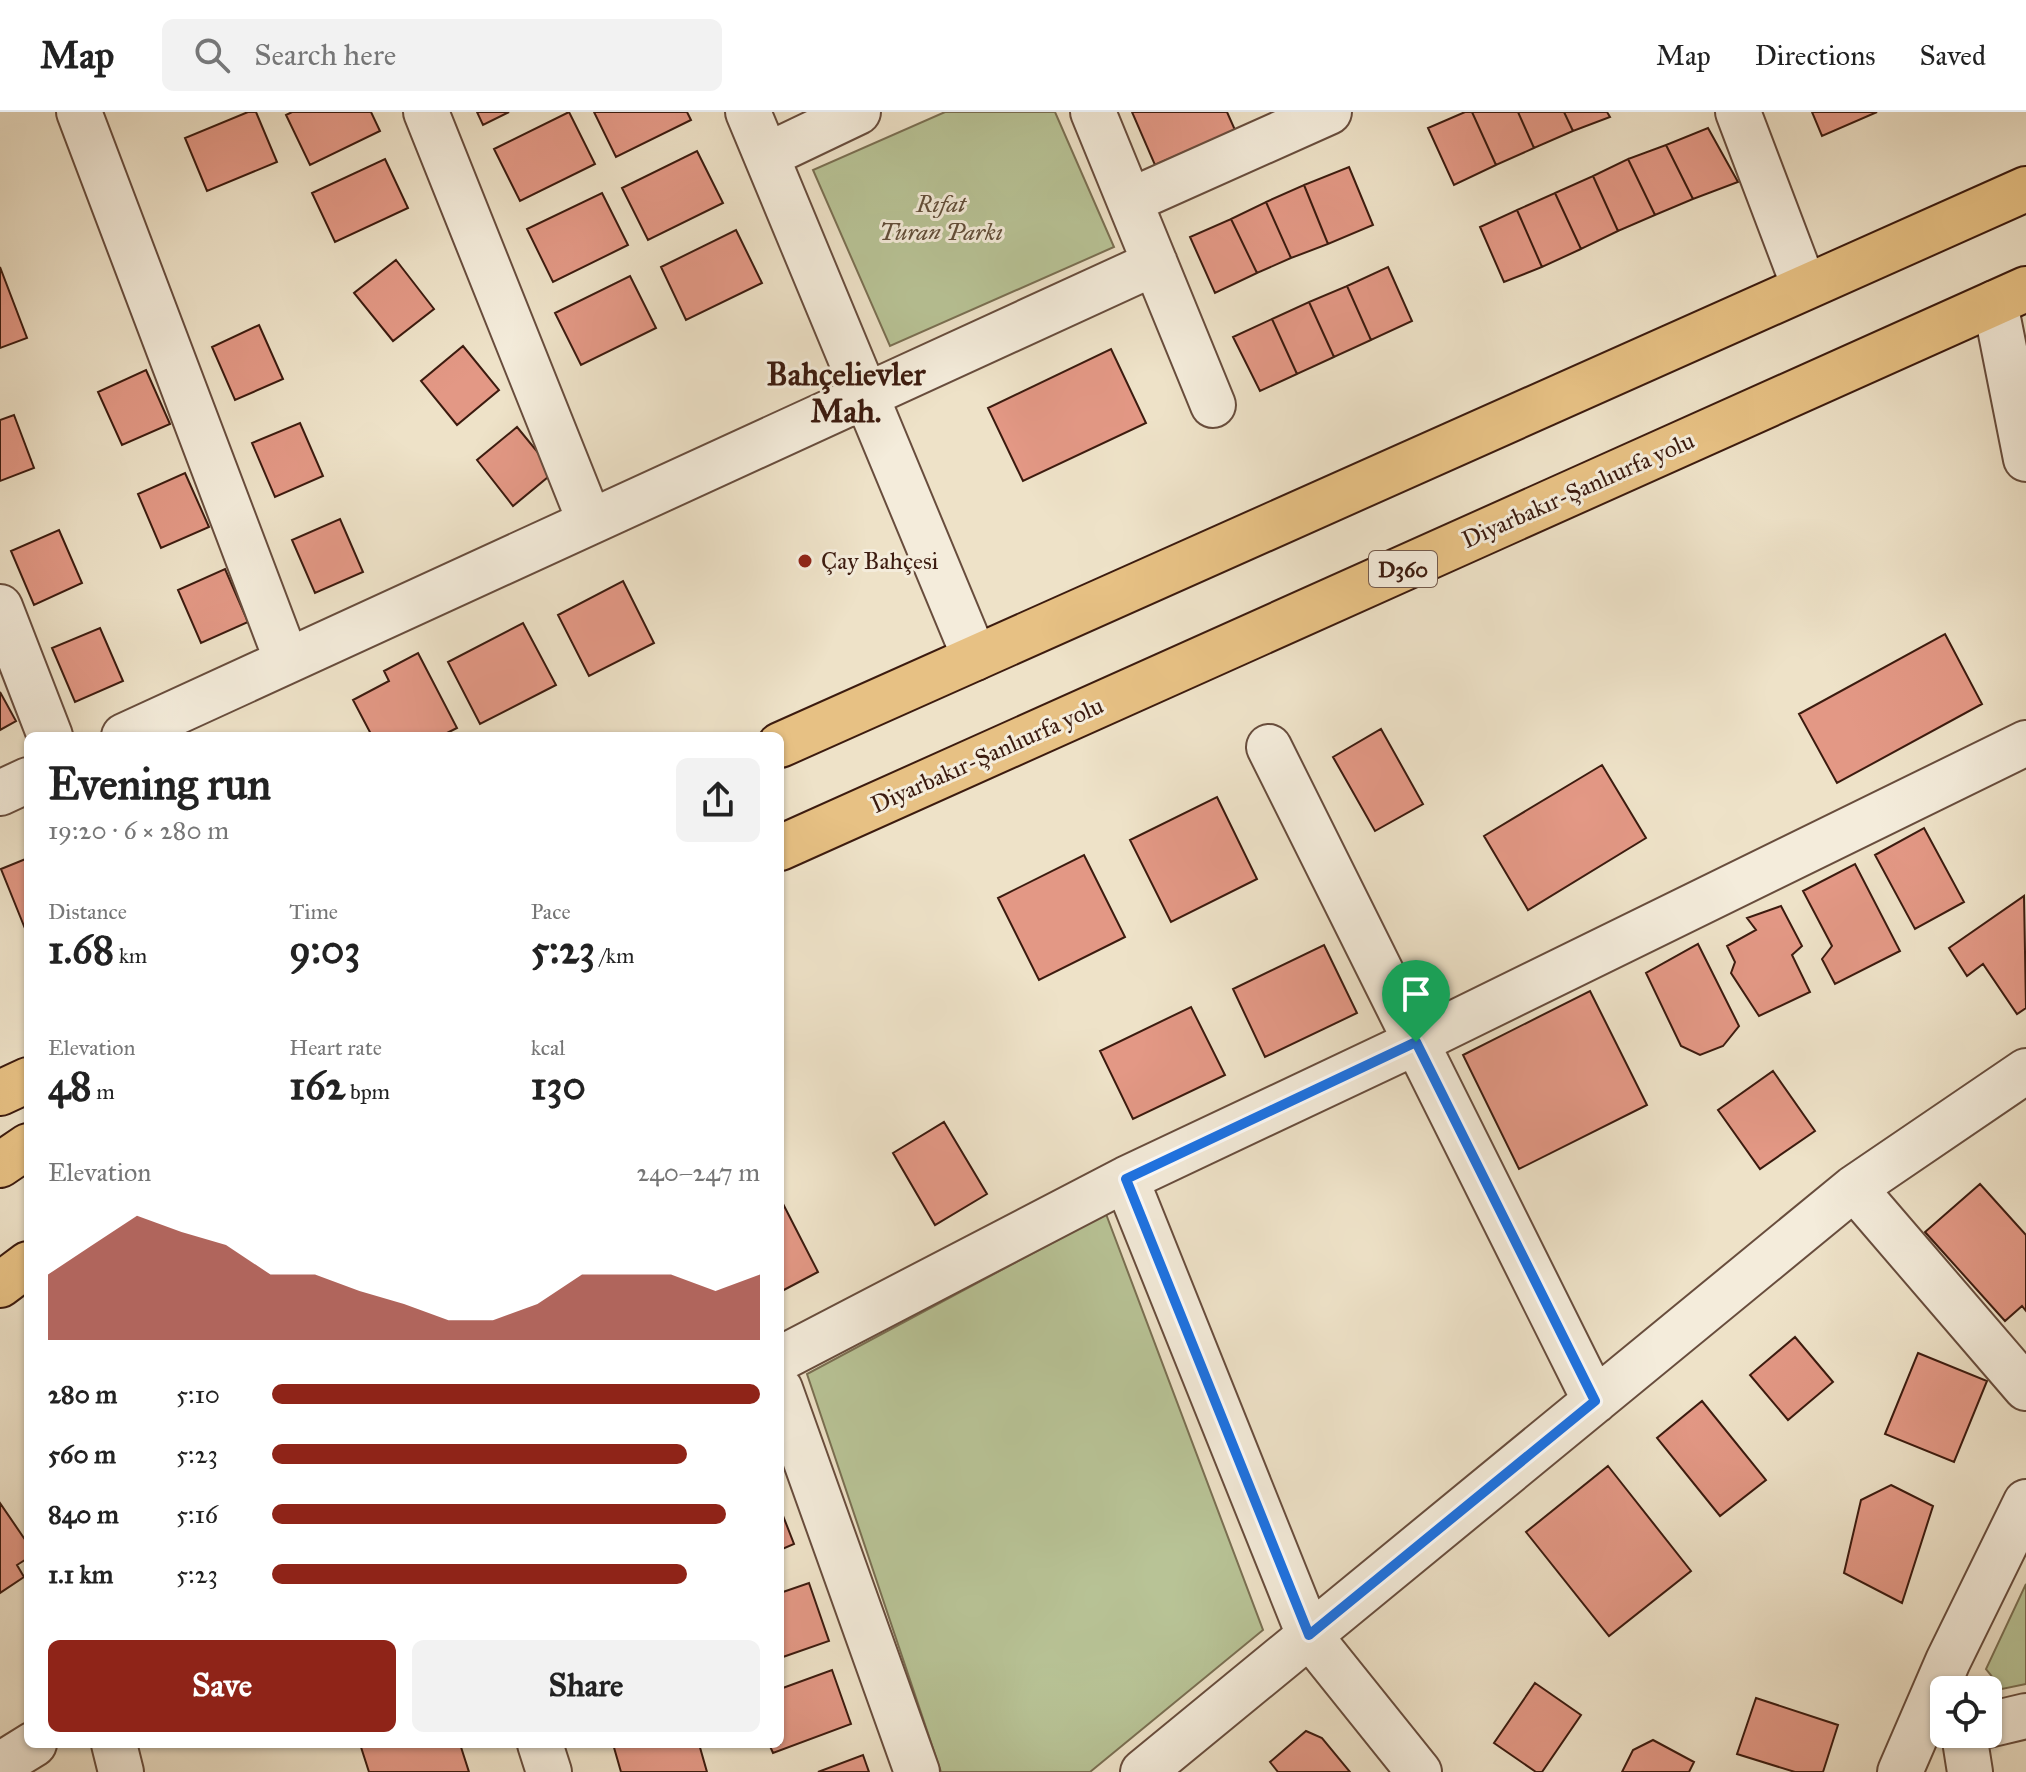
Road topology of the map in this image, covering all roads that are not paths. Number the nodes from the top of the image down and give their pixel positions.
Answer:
1 (79, 112) edge
2 (426, 112) edge
3 (748, 112) edge
4 (858, 112) edge
5 (1093, 112) edge
6 (1329, 112) edge
7 (1738, 112) edge
8 (768, 155) junction
9 (2026, 189) edge
10 (1130, 201) junction
11 (1155, 263) junction
12 (1804, 286) junction
13 (2010, 296) edge
14 (864, 396) junction
15 (1213, 405) dead end
16 (2026, 459) edge
17 (590, 522) junction
18 (0, 607) edge
19 (975, 658) junction
20 (287, 661) junction
21 (48, 732) edge
22 (133, 732) edge
23 (784, 743) edge
24 (2026, 743) edge
25 (1269, 747) dead end
26 (24, 782) edge
27 (0, 793) edge
28 (784, 846) edge
29 (1416, 1042) junction
30 (2026, 1071) edge
31 (24, 1082) edge
32 (0, 1093) edge
33 (24, 1149) edge
34 (0, 1165) edge
35 (1126, 1179) junction
36 (1854, 1188) junction
37 (24, 1267) edge
38 (0, 1285) edge
39 (784, 1357) edge
40 (2026, 1388) edge
41 (784, 1400) edge
42 (1595, 1401) junction
43 (2026, 1502) edge
44 (1309, 1635) junction
45 (1951, 1676) edge
46 (1930, 1716) edge
47 (2026, 1716) edge
48 (2002, 1722) edge
49 (28, 1748) edge
50 (115, 1748) edge
51 (541, 1748) edge
52 (1966, 1748) edge
53 (0, 1765) edge
54 (121, 1772) edge
55 (549, 1772) edge
56 (917, 1772) edge
57 (1143, 1772) edge
58 (1419, 1772) edge
59 (1900, 1772) edge
60 (1970, 1772) edge

1 - 20 street
2 - 17 street
3 - 8 street
4 - 8 street
5 - 10 street
6 - 10 street
7 - 12 street
8 - 14 street
9 - 12 main road
10 - 11 street
11 - 14 street
11 - 15 street
12 - 19 main road
13 - 16 street
13 - 28 main road, Diyarbakır-Şanlıurfa yolu / D360
14 - 17 street
14 - 19 street
17 - 20 street
18 - 21 street
19 - 23 main road
20 - 22 street
24 - 29 street
25 - 29 street
26 - 27 street
29 - 35 street
29 - 42 street
30 - 36 street
31 - 32 main road
33 - 34 main road
35 - 39 street
35 - 44 street
36 - 40 street
36 - 42 street
37 - 38 main road
41 - 56 street
42 - 44 street
43 - 45 street
44 - 57 street
44 - 58 street
46 - 59 street
47 - 48 street
49 - 53 street
50 - 54 street
51 - 55 street
52 - 60 street

